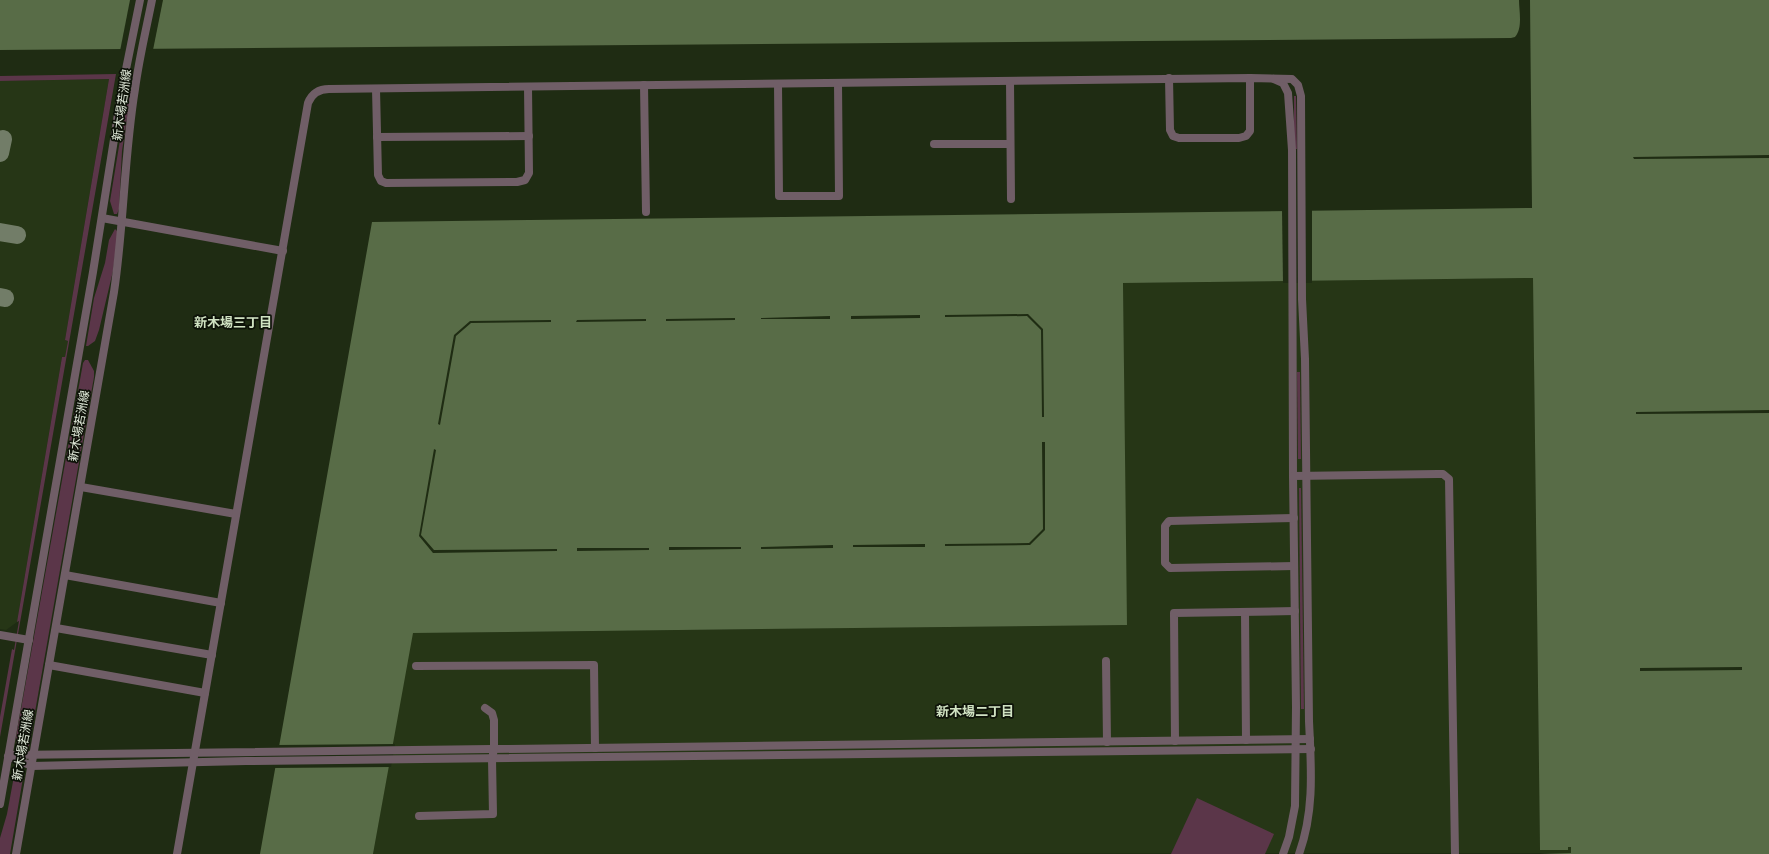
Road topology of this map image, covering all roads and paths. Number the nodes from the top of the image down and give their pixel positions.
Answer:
1 (140, 0) edge
2 (152, 0) edge
3 (1169, 78) junction
4 (1250, 78) junction
5 (1271, 78) junction
6 (1010, 81) junction
7 (838, 83) junction
8 (778, 84) junction
9 (644, 85) junction
10 (528, 87) junction
11 (376, 89) junction
12 (529, 136) junction
13 (377, 137) junction
14 (934, 144) dead end
15 (1010, 144) junction
16 (1011, 199) dead end
17 (646, 212) dead end
18 (102, 218) junction
19 (122, 222) junction
20 (283, 250) junction
21 (1293, 476) junction
22 (1306, 476) junction
23 (81, 487) junction
24 (236, 514) junction
25 (1294, 518) junction
26 (1294, 566) junction
27 (65, 575) junction
28 (221, 603) junction
29 (1295, 611) junction
30 (1245, 612) junction
31 (56, 628) junction
32 (0, 635) edge
33 (29, 640) junction
34 (212, 655) junction
35 (1106, 661) dead end
36 (49, 665) junction
37 (416, 666) dead end
38 (205, 693) junction
39 (485, 708) dead end
40 (1296, 739) junction
41 (1310, 739) junction
42 (1246, 740) junction
43 (1176, 741) junction
44 (1009, 742) junction
45 (1107, 742) junction
46 (744, 745) junction
47 (595, 748) junction
48 (494, 749) junction
49 (1310, 749) junction
50 (1296, 750) junction
51 (1009, 752) junction
52 (194, 753) junction
53 (34, 754) junction
54 (423, 755) junction
55 (744, 755) junction
56 (8, 756) junction
57 (247, 757) junction
58 (492, 759) junction
59 (193, 762) junction
60 (32, 766) junction
61 (0, 804) edge
62 (419, 816) dead end
63 (16, 854) edge
64 (177, 854) edge
65 (1283, 854) edge
66 (1300, 854) edge
67 (1455, 854) edge

1 - 18 street, 新木場若洲線
2 - 19 street, 新木場若洲線
3 - 4 street
3 - 4 street
3 - 6 street
4 - 5 street
5 - 21 street
5 - 22 street
6 - 7 street
6 - 15 street
7 - 8 street
7 - 8 street
8 - 9 street
9 - 10 street
9 - 17 street
10 - 11 street
10 - 12 street
11 - 13 street
11 - 20 street
12 - 13 street
12 - 13 street
14 - 15 street
15 - 16 street
18 - 19 street
18 - 33 street, 新木場若洲線
19 - 20 street
19 - 23 street, 新木場若洲線
20 - 24 street
21 - 22 street
21 - 25 street
22 - 41 street
22 - 67 street
23 - 24 street
23 - 27 street, 新木場若洲線
24 - 28 street
25 - 26 street
25 - 26 street
26 - 29 street
27 - 28 street
27 - 31 street, 新木場若洲線
28 - 34 street
29 - 30 street
29 - 40 street
30 - 42 street
30 - 43 street
31 - 34 street
31 - 36 street, 新木場若洲線
32 - 33 street
33 - 56 street, 新木場若洲線
34 - 38 street
35 - 45 street
36 - 38 street
36 - 53 street, 新木場若洲線
37 - 47 street
38 - 52 street
39 - 48 street
40 - 41 street
40 - 42 street
40 - 50 street
41 - 49 street
42 - 43 street
43 - 45 street
44 - 45 street
44 - 46 street
44 - 51 street
46 - 47 street
46 - 55 street
47 - 48 street
48 - 54 street
48 - 58 street
49 - 50 street
49 - 66 street
50 - 51 street
50 - 65 street
51 - 55 street
52 - 53 street
52 - 57 street
52 - 59 street
53 - 56 street
53 - 60 street, 新木場若洲線
54 - 57 street
54 - 58 street
55 - 58 street
56 - 60 street
56 - 61 street, 新木場若洲線
57 - 59 street
58 - 62 street
59 - 60 street
59 - 64 street
60 - 63 street, 新木場若洲線

